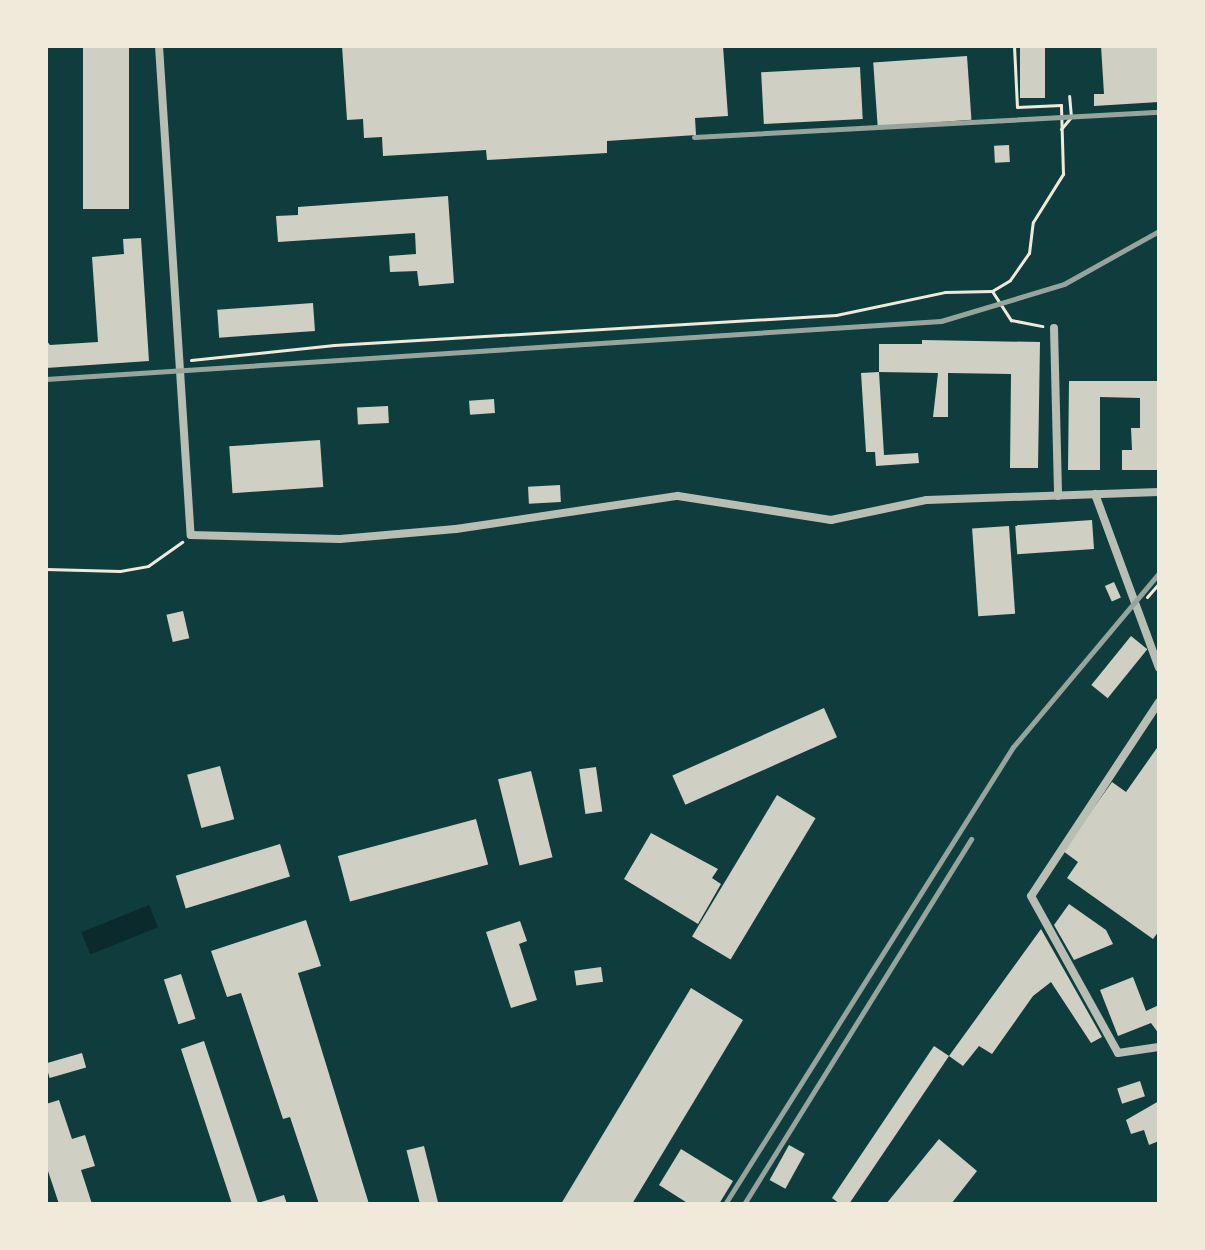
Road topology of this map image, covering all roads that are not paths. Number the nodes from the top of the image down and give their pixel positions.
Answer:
1 (159, 46) edge
2 (1054, 328) road end
3 (1159, 492) edge
4 (1095, 494) junction
5 (1058, 496) junction
6 (1159, 668) edge
7 (1159, 702) edge
8 (1159, 1047) edge

1 - 5 street
2 - 5 street
3 - 4 street
4 - 5 street
4 - 6 street
7 - 8 street

